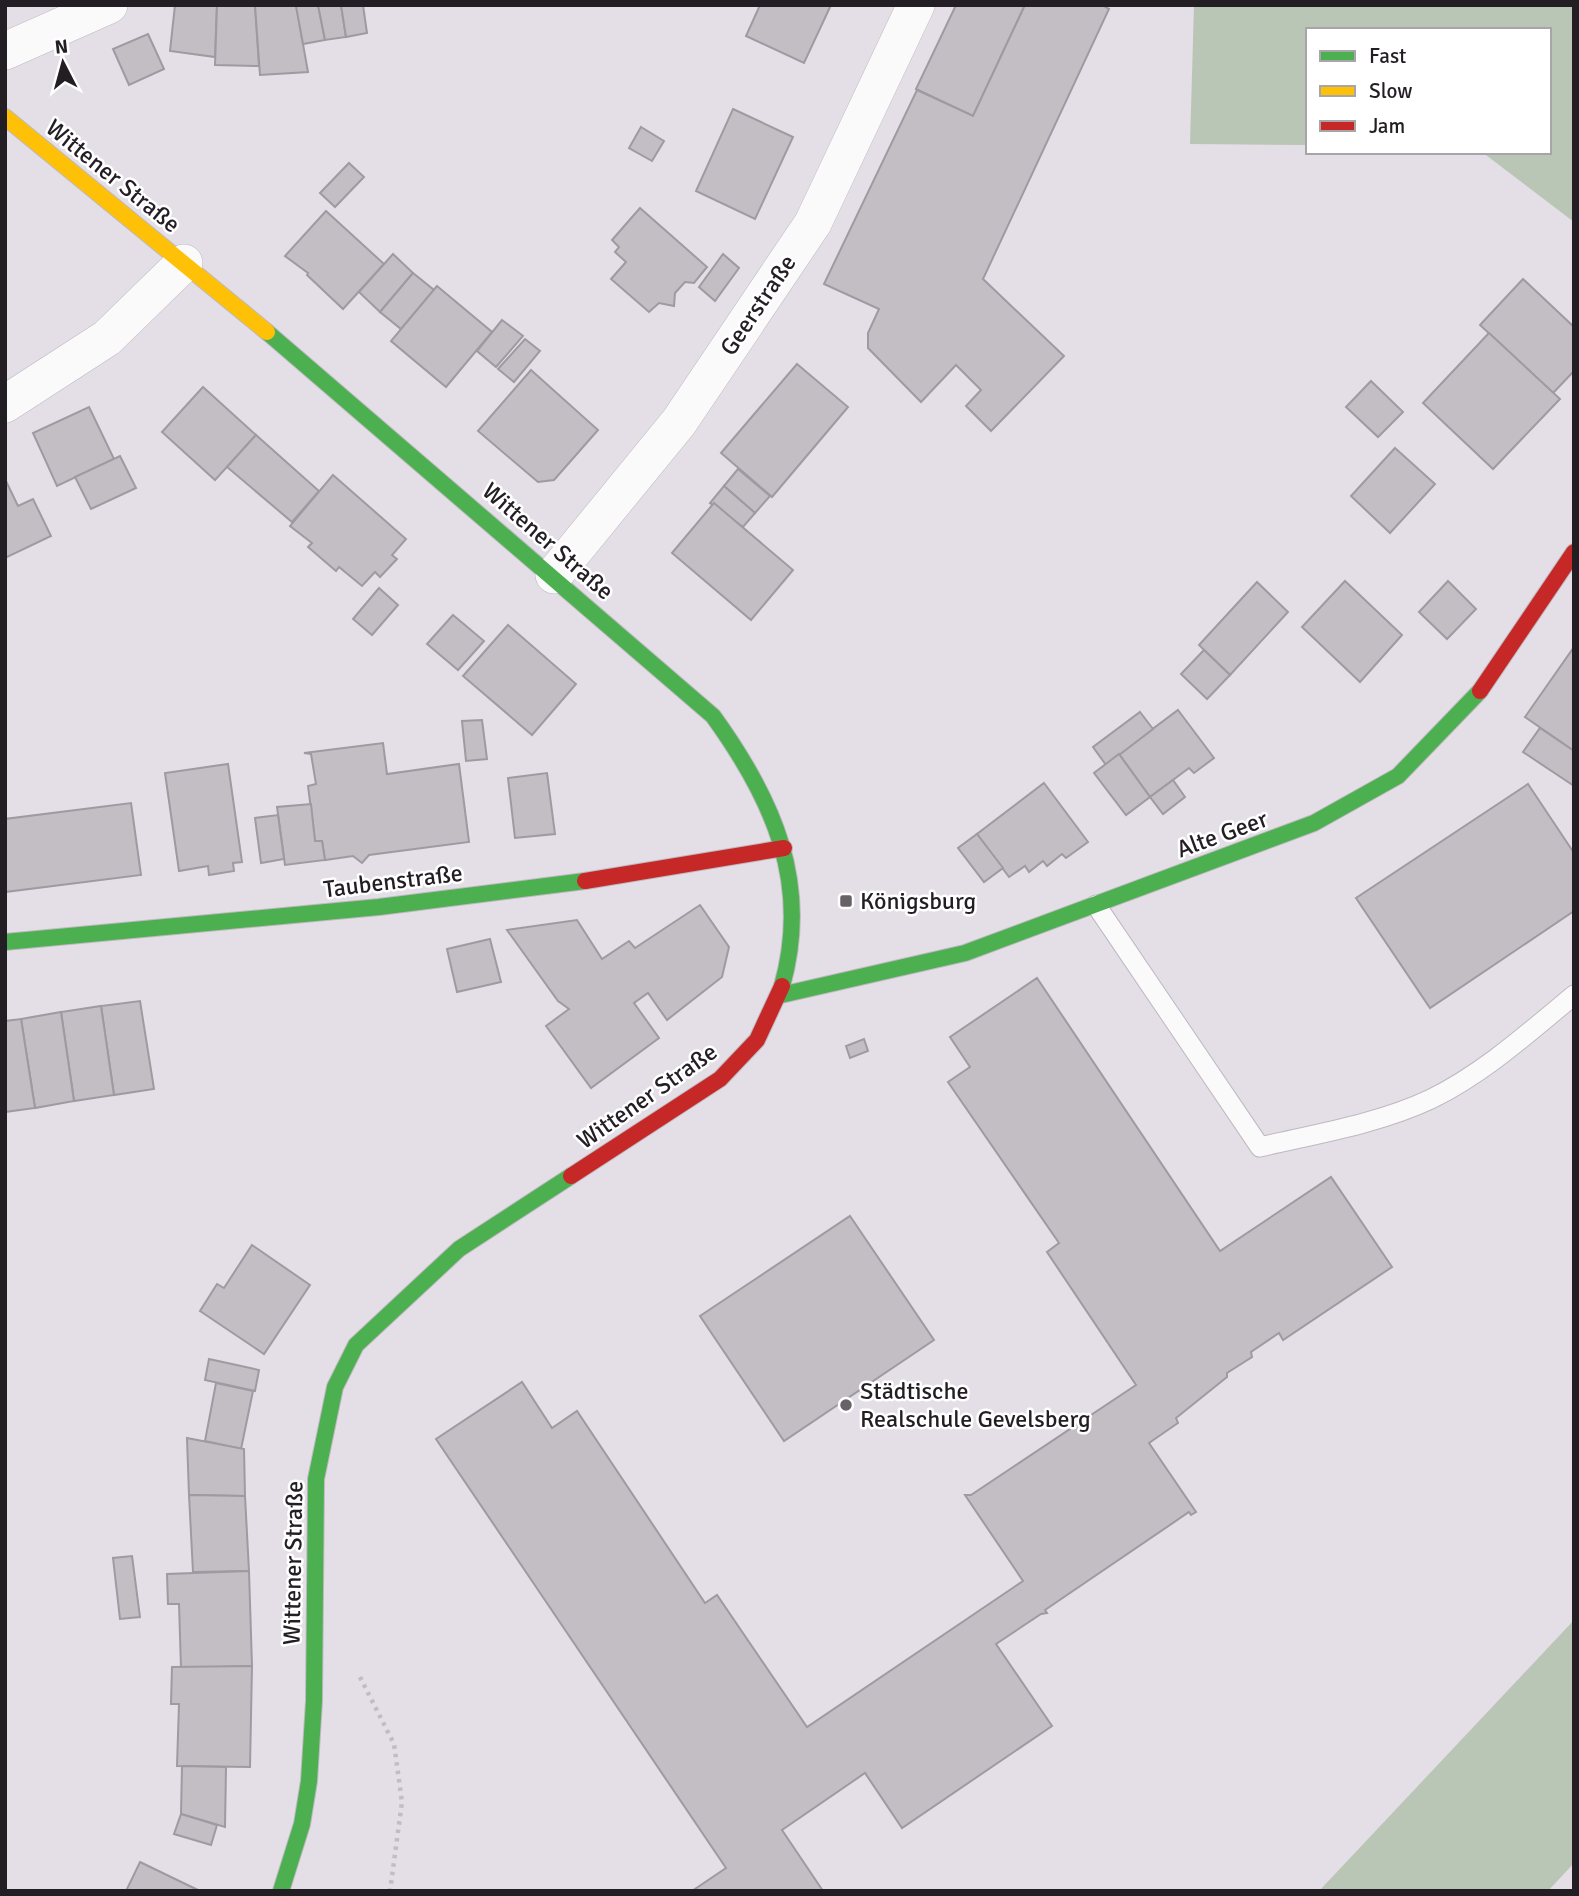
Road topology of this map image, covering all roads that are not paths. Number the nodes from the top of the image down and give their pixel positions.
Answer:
1 (109, 5) edge
2 (916, 5) edge
3 (5, 51) edge
4 (5, 117) edge
5 (184, 264) junction
6 (5, 404) edge
7 (1574, 552) edge
8 (554, 576) junction
9 (784, 848) junction
10 (1096, 905) junction
11 (5, 942) edge
12 (781, 995) junction
13 (1574, 995) edge
14 (281, 1891) edge

1 - 3 street
2 - 8 street, Geerstraße
4 - 5 main road, Wittener Straße
5 - 6 street
5 - 8 main road, Wittener Straße
7 - 10 main road, Alte Geer
8 - 9 main road, Wittener Straße
9 - 11 main road, Taubenstraße
9 - 12 main road, Wittener Straße
10 - 12 main road, Alte Geer
10 - 13 lane
12 - 14 main road, Wittener Straße

